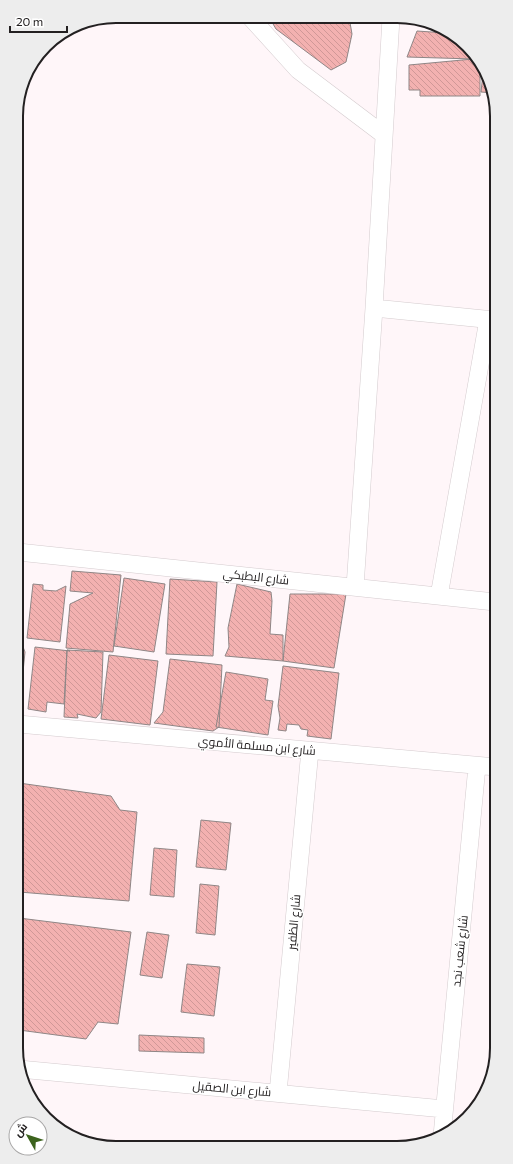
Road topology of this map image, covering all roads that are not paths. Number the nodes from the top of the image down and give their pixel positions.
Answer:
1 (255, 23) edge
2 (391, 23) edge
3 (384, 134) junction
4 (374, 308) junction
5 (490, 320) edge
6 (490, 325) edge
7 (23, 553) edge
8 (355, 587) junction
9 (439, 596) junction
10 (490, 601) edge
11 (23, 724) edge
12 (310, 750) junction
13 (478, 766) junction
14 (490, 767) edge
15 (26, 1070) edge
16 (278, 1093) junction
17 (444, 1109) junction
18 (443, 1128) edge

1 - 3 street
2 - 3 street
3 - 4 street
4 - 5 street
4 - 8 street
6 - 9 street
7 - 8 street, شارع البطبكي
8 - 9 street, شارع البطبكي
9 - 10 street, شارع البطبكي
11 - 12 street, شارع ابن مسلمة الأموي
12 - 13 street, شارع ابن مسلمة الأموي
12 - 16 street, شارع الظفير
13 - 14 street, شارع ابن مسلمة الأموي
13 - 17 street, شارع شعب نجد
15 - 16 street, شارع ابن الصقيل
16 - 17 street, شارع ابن الصقيل
17 - 18 street, شارع شعب نجد

